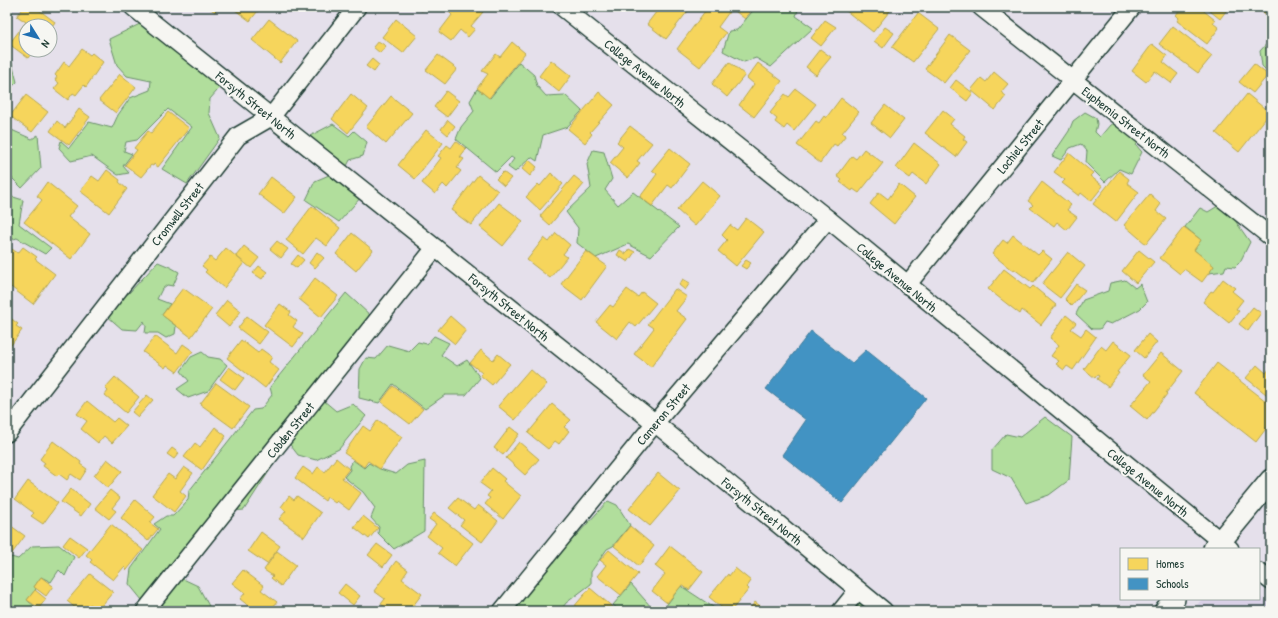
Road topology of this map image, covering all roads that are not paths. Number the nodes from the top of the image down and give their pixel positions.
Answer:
1 (132, 7) edge
2 (357, 7) edge
3 (562, 7) edge
4 (981, 7) edge
5 (1132, 7) edge
6 (1073, 80) junction
7 (271, 117) junction
8 (828, 219) junction
9 (1271, 237) edge
10 (435, 248) junction
11 (907, 285) junction
12 (655, 423) junction
13 (7, 433) edge
14 (1271, 480) edge
15 (1222, 547) edge
16 (1260, 573) edge
17 (1271, 581) edge
18 (858, 590) junction
19 (1173, 600) edge
20 (145, 611) edge
21 (502, 611) edge
22 (841, 611) edge
23 (884, 611) edge
24 (1165, 611) edge

1 - 7 street, Forsyth Street North
2 - 7 street, Cromwell Street
3 - 8 street, College Avenue North
4 - 6 street, Euphemia Street North
5 - 6 street, Lochiel Street
6 - 9 street, Euphemia Street North
6 - 11 street, Lochiel Street
7 - 10 street, Forsyth Street North
7 - 13 street, Cromwell Street
8 - 11 street, College Avenue North
8 - 12 street, Cameron Street
10 - 12 street, Forsyth Street North
10 - 20 street, Cobden Street
11 - 15 street, College Avenue North
12 - 18 street, Forsyth Street North
12 - 21 street, Cameron Street
14 - 15 street
16 - 17 street
18 - 22 street
18 - 23 street, Forsyth Street North
19 - 24 street

